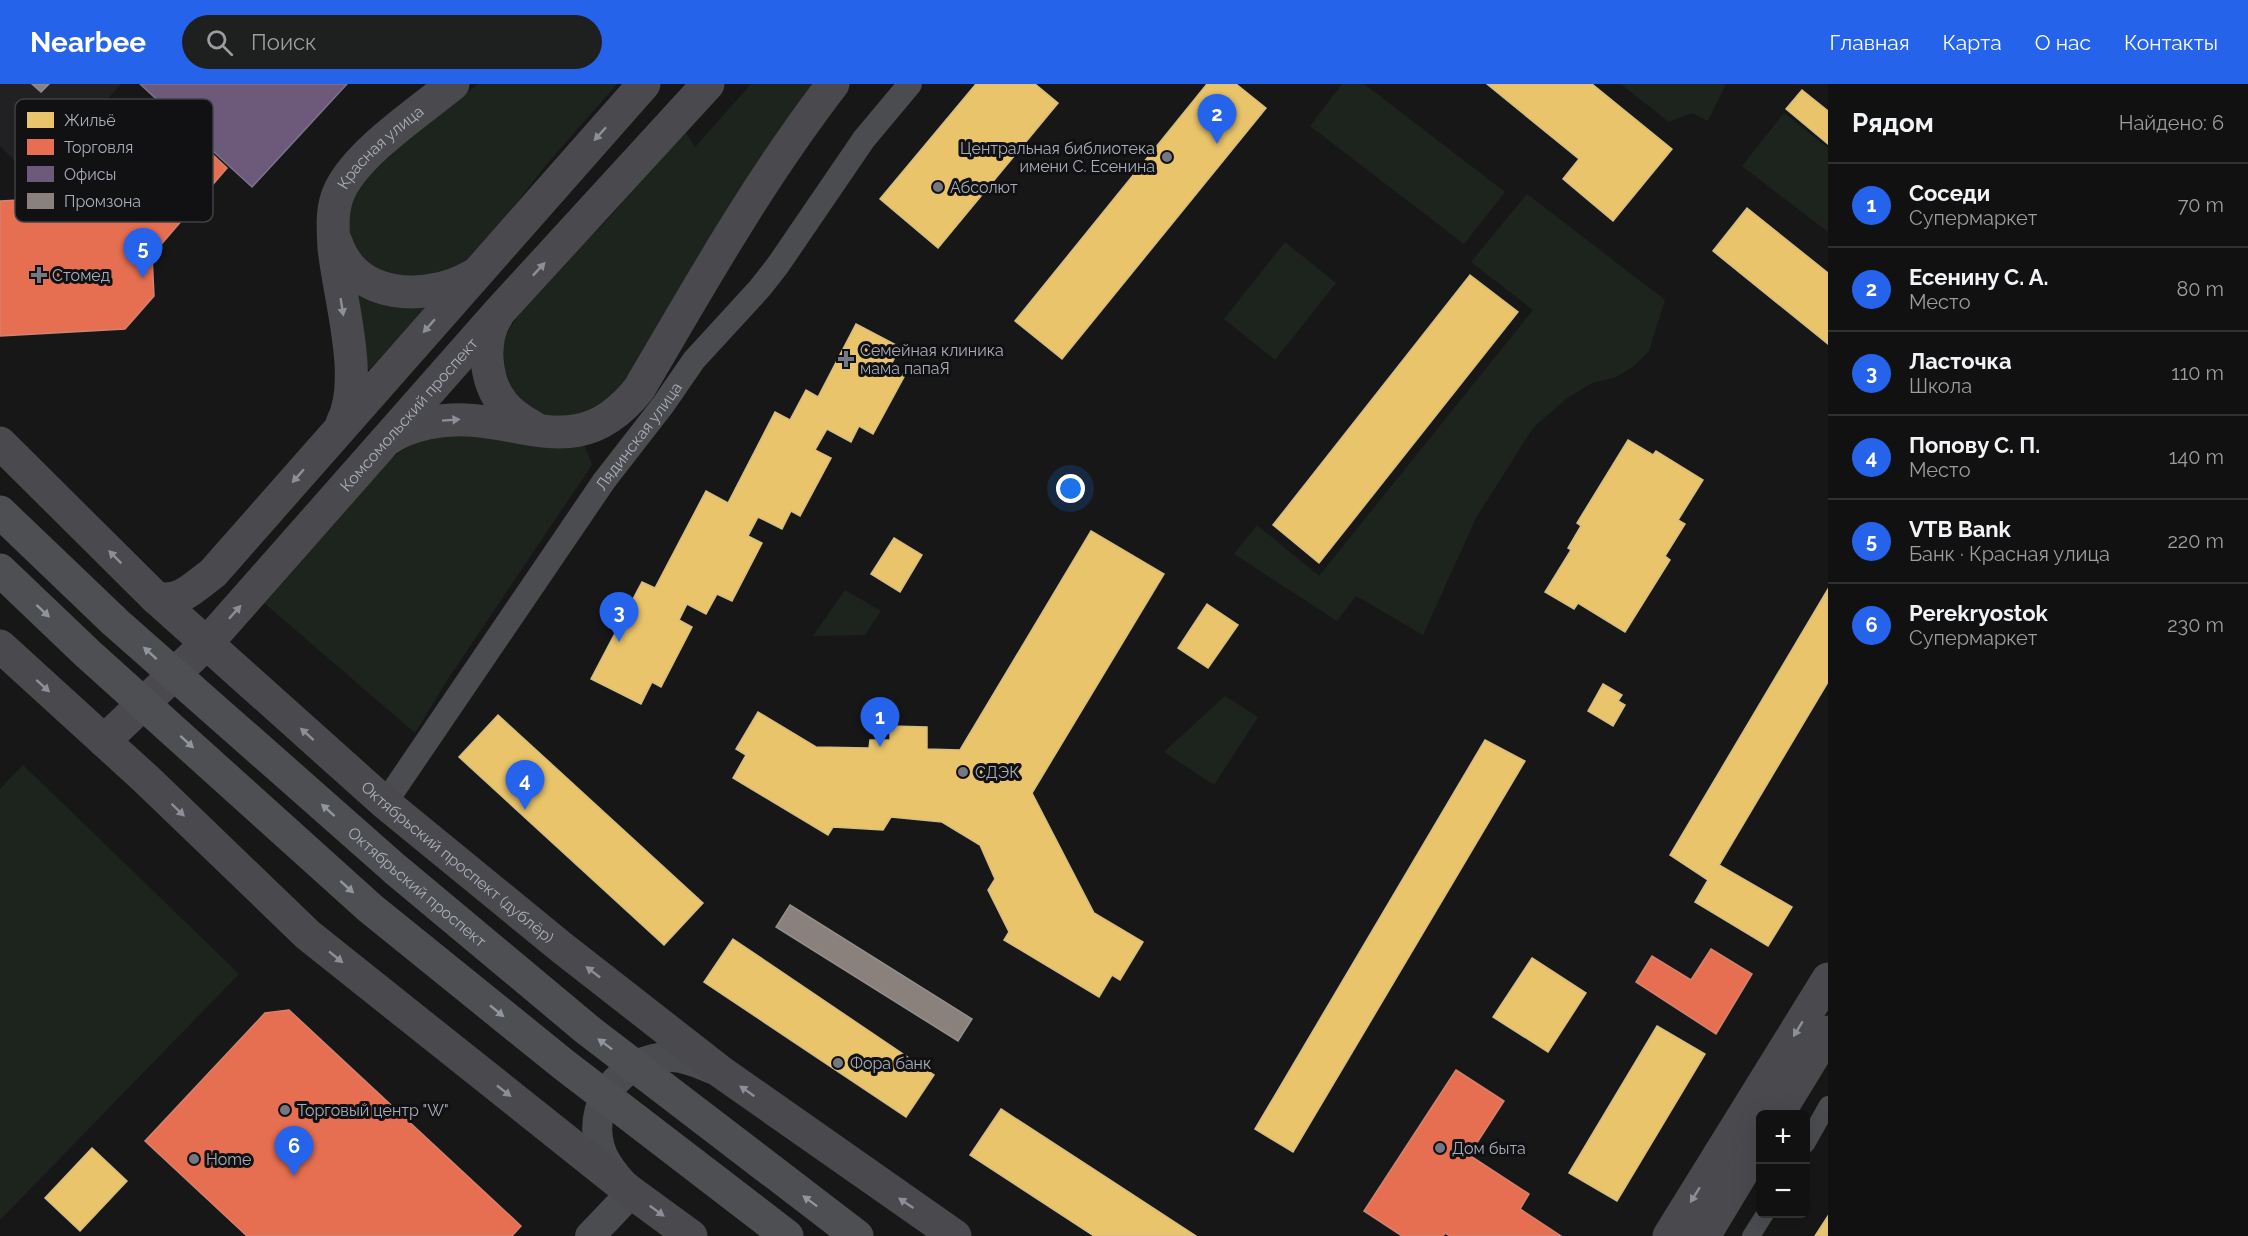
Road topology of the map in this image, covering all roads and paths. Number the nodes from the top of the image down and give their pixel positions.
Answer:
1 (453, 84) edge
2 (708, 84) edge
3 (833, 84) edge
4 (910, 84) edge
5 (641, 87) edge
6 (333, 228) junction
7 (482, 267) junction
8 (499, 312) junction
9 (537, 429) junction
10 (336, 432) junction
11 (0, 443) edge
12 (379, 448) junction
13 (0, 512) edge
14 (0, 570) edge
15 (156, 598) junction
16 (207, 643) junction
17 (0, 646) edge
18 (104, 741) junction
19 (385, 803) junction
20 (1828, 979) edge
21 (1828, 1032) edge
22 (721, 1072) junction
23 (1828, 1105) edge
24 (1780, 1110) edge
25 (1810, 1137) edge
26 (1756, 1151) edge
27 (630, 1191) junction
28 (1762, 1218) edge
29 (590, 1236) edge
30 (691, 1236) edge
31 (787, 1236) edge
32 (857, 1236) edge
33 (955, 1236) edge
34 (1669, 1236) edge
35 (1704, 1236) edge
36 (1751, 1236) edge

1 - 6 main road, Красная улица
8 -> 2 main road, Комсомольский проспект
3 - 9 main road, Лядинская улица
4 - 19 street, Лядинская улица
5 -> 7 main road
6 - 7 main road
6 -> 10 main road
7 -> 10 main road
8 - 9 main road
8 - 12 main road, Комсомольский проспект
12 -> 9 main road, Лядинская улица
10 -> 15 main road
15 -> 11 main road, Октябрьский проспект (дублёр)
16 -> 12 main road, Комсомольский проспект
32 -> 13 main road, Октябрьский проспект, bridge
14 -> 31 main road, bridge
15 - 16 main road, Октябрьский проспект (дублёр)
16 - 18 main road, Комсомольский проспект
19 -> 16 main road, Октябрьский проспект (дублёр)
17 -> 18 main road
18 -> 27 main road
22 -> 19 main road, Октябрьский проспект (дублёр)
20 -> 34 main road
21 - 24 main road
22 - 27 street
33 -> 22 main road, Октябрьский проспект (дублёр)
23 - 25 street
26 - 35 main road
27 - 29 street
27 -> 30 main road
28 - 36 street

